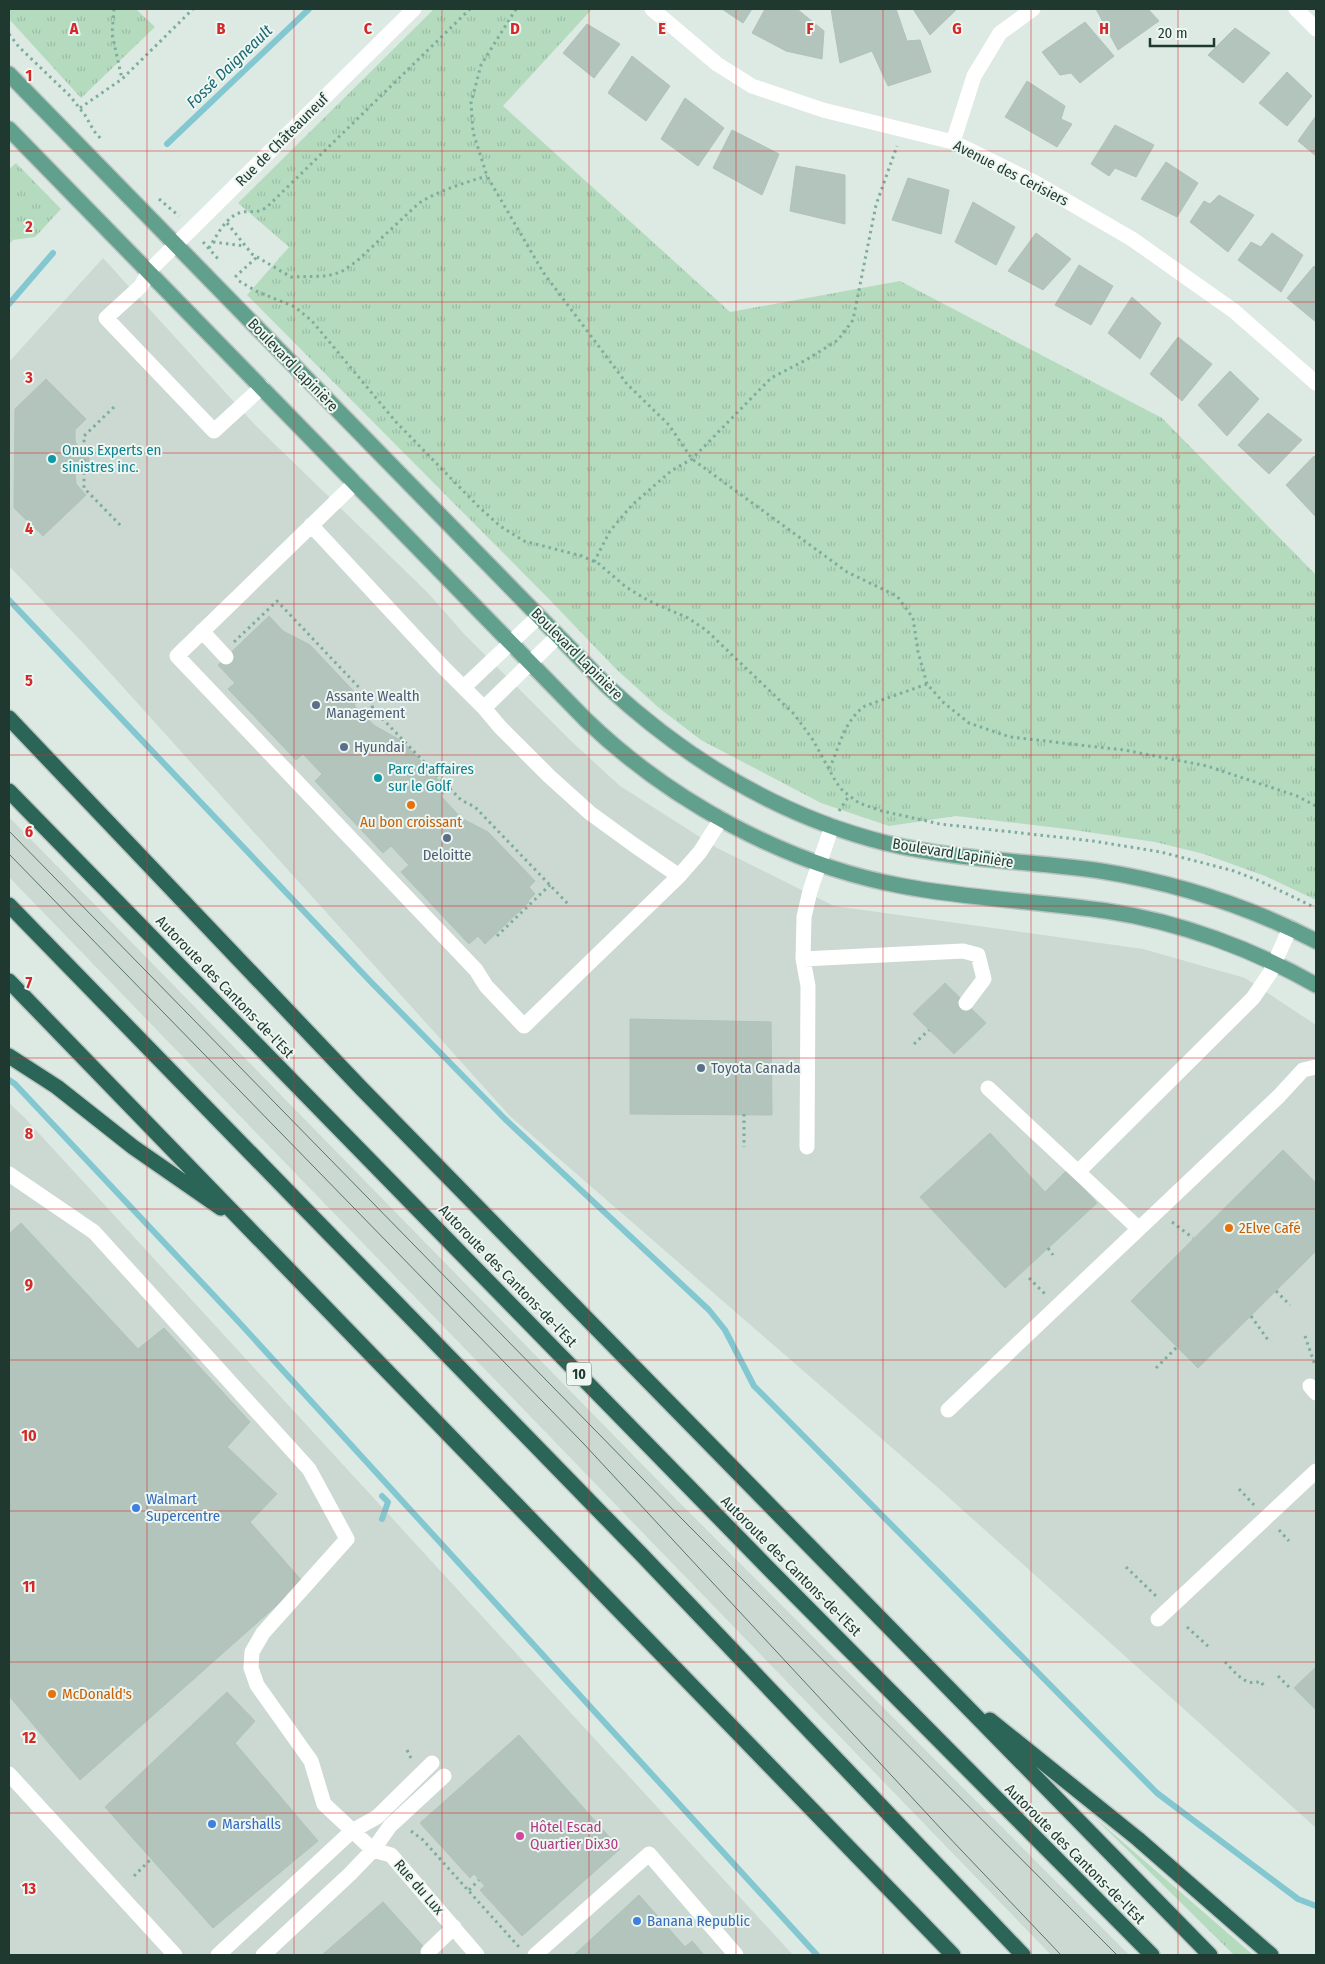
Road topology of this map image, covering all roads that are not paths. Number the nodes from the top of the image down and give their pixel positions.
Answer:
1 (414, 9) edge
2 (652, 9) edge
3 (1033, 9) edge
4 (1296, 9) edge
5 (1316, 28) edge
6 (9, 74) edge
7 (9, 129) edge
8 (953, 142) junction
9 (176, 244) junction
10 (149, 271) junction
11 (1316, 383) edge
12 (262, 387) junction
13 (355, 483) junction
14 (311, 525) junction
15 (539, 616) junction
16 (202, 631) junction
17 (558, 636) junction
18 (511, 643) junction
19 (228, 652) road end
20 (530, 662) junction
21 (464, 687) junction
22 (484, 708) junction
23 (9, 718) edge
24 (9, 791) edge
25 (721, 818) junction
26 (834, 820) junction
27 (820, 863) junction
28 (679, 876) junction
29 (9, 905) edge
30 (1290, 928) junction
31 (1316, 941) edge
32 (803, 959) junction
33 (1274, 964) junction
34 (9, 981) edge
35 (1316, 985) edge
36 (966, 1003) dead end
37 (9, 1056) edge
38 (1316, 1067) edge
39 (988, 1088) dead end
40 (806, 1147) dead end
41 (1078, 1172) junction
42 (9, 1174) edge
43 (250, 1228) junction
44 (1139, 1229) junction
45 (948, 1410) dead end
46 (1316, 1470) edge
47 (1158, 1619) dead end
48 (935, 1675) junction
49 (432, 1763) dead end
50 (9, 1774) edge
51 (444, 1776) dead end
52 (352, 1831) junction
53 (373, 1850) junction
54 (454, 1927) junction
55 (428, 1952) dead end
56 (529, 1953) edge
57 (175, 1955) edge
58 (218, 1955) edge
59 (263, 1955) edge
60 (477, 1955) edge
61 (736, 1955) edge
62 (953, 1955) edge
63 (1023, 1955) edge
64 (1152, 1955) edge
65 (1210, 1955) edge
66 (1270, 1955) edge

1 - 9 street, Rue de Châteauneuf
2 - 8 street, Avenue des Cerisiers
3 - 8 street
4 - 5 street
6 - 9 main road, Boulevard Lapinière
7 - 10 main road
8 - 11 street, Avenue des Cerisiers
9 - 10 street, Rue de Châteauneuf
9 - 15 main road, Boulevard Lapinière
10 - 12 main road
10 - 12 street, Rue de Châteauneuf
12 - 13 main road
13 - 14 street
13 - 18 main road
14 - 16 street
14 - 21 street
15 - 17 main road, Boulevard Lapinière
15 - 18 street
16 - 19 street
16 - 28 street
17 - 20 street
17 - 26 main road, Boulevard Lapinière
18 - 20 main road
18 - 21 street
20 - 22 street
20 - 25 main road
21 - 22 street
22 - 28 street
23 - 48 highway
24 - 64 highway, Autoroute des Cantons-de-l'Est / 10
25 - 27 main road
25 - 28 street
26 - 27 street
26 - 30 main road, Boulevard Lapinière
27 - 32 street
27 - 33 main road
29 - 63 highway
30 - 31 main road, Boulevard Lapinière
30 - 33 street
32 - 36 street
32 - 40 street
33 - 35 main road
33 - 41 street
34 - 43 highway
37 - 43 highway
38 - 44 street
39 - 41 street
41 - 44 street
42 - 52 street, Rue du Lux
43 - 62 highway
44 - 45 street
46 - 47 street
48 - 65 highway
48 - 66 highway
49 - 52 street
50 - 57 street
51 - 53 street
52 - 53 street, Rue du Lux
52 - 58 street
53 - 54 street, Rue du Lux
53 - 59 street
54 - 55 street
54 - 60 street, Rue du Lux
56 - 61 street

